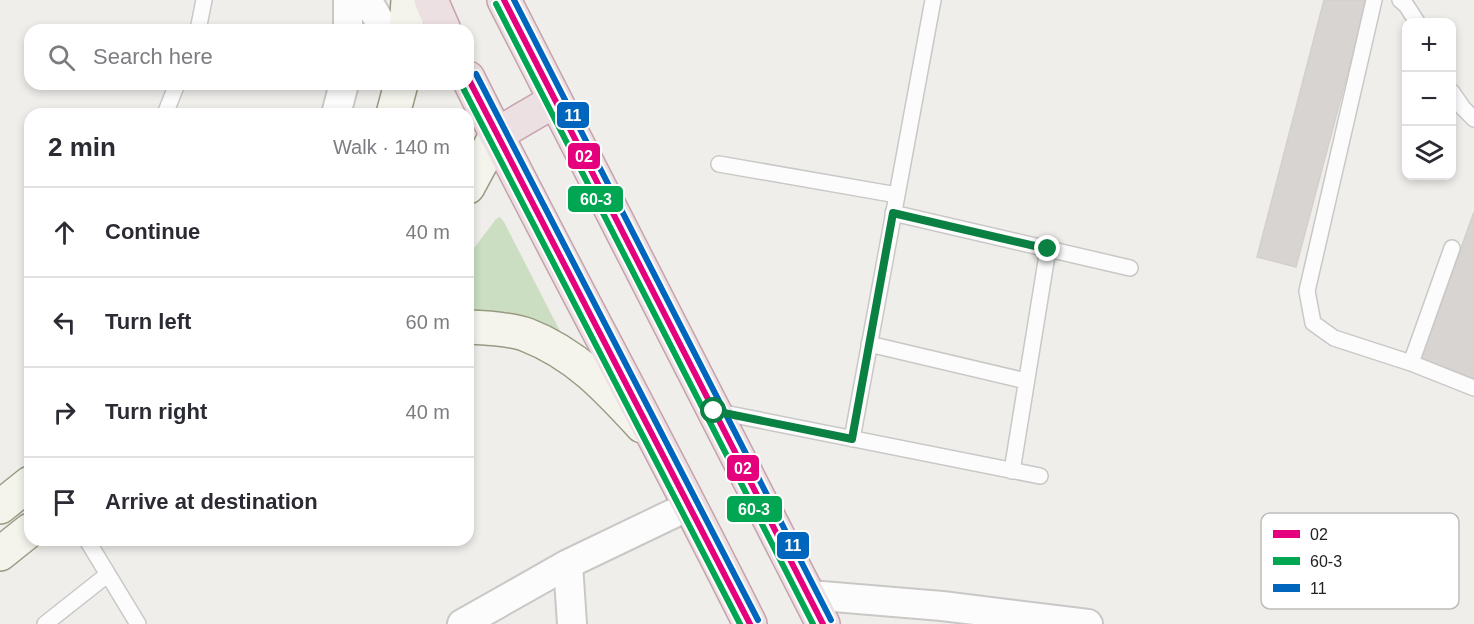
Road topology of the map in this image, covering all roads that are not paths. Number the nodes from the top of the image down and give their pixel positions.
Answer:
1 (204, 0) edge
2 (348, 0) edge
3 (367, 0) edge
4 (408, 0) edge
5 (431, 0) edge
6 (504, 0) edge
7 (933, 0) edge
8 (1374, 0) edge
9 (1400, 0) edge
10 (1414, 18) edge
11 (199, 24) edge
12 (348, 24) edge
13 (381, 24) edge
14 (406, 24) edge
15 (441, 24) edge
16 (175, 90) edge
17 (342, 90) edge
18 (399, 90) edge
19 (471, 90) edge
20 (1456, 98) edge
21 (554, 101) junction
22 (167, 108) edge
23 (338, 108) edge
24 (395, 108) edge
25 (1474, 119) edge
26 (482, 139) edge
27 (719, 164) dead end
28 (474, 166) edge
29 (897, 195) junction
30 (893, 213) junction
31 (1452, 248) dead end
32 (1048, 249) junction
33 (1130, 268) dead end
34 (474, 328) edge
35 (869, 344) junction
36 (1411, 363) junction
37 (1026, 381) junction
38 (1474, 388) edge
39 (714, 411) junction
40 (852, 439) junction
41 (657, 441) junction
42 (1012, 471) junction
43 (1040, 476) dead end
44 (24, 488) edge
45 (691, 505) junction
46 (0, 507) edge
47 (24, 535) edge
48 (90, 546) edge
49 (0, 554) edge
50 (568, 564) junction
51 (106, 575) junction
52 (817, 610) edge
53 (45, 624) edge
54 (138, 624) edge
55 (462, 624) edge
56 (572, 624) edge
57 (750, 624) edge
58 (1089, 624) edge

1 - 11 lane
2 - 12 street
3 - 13 street
4 - 14 street
5 - 15 highway
6 - 21 highway
7 - 29 lane
8 - 36 lane
9 - 10 lane
16 - 22 lane
17 - 23 street
18 - 24 street
19 - 26 highway
20 - 25 lane
21 - 26 highway
21 - 39 highway
26 - 28 street
26 - 41 highway
27 - 29 lane
29 - 30 lane
30 - 32 lane
30 - 35 lane
31 - 36 lane
32 - 33 lane
32 - 37 lane
34 - 41 street
35 - 37 lane
35 - 40 lane
36 - 38 lane
37 - 42 lane
39 - 40 lane
39 - 52 highway
40 - 42 lane
41 - 45 highway
42 - 43 lane
44 - 46 street
45 - 50 street
45 - 57 highway
47 - 49 street
48 - 51 lane
50 - 55 street
50 - 56 street
51 - 53 lane
51 - 54 lane
52 - 58 street

